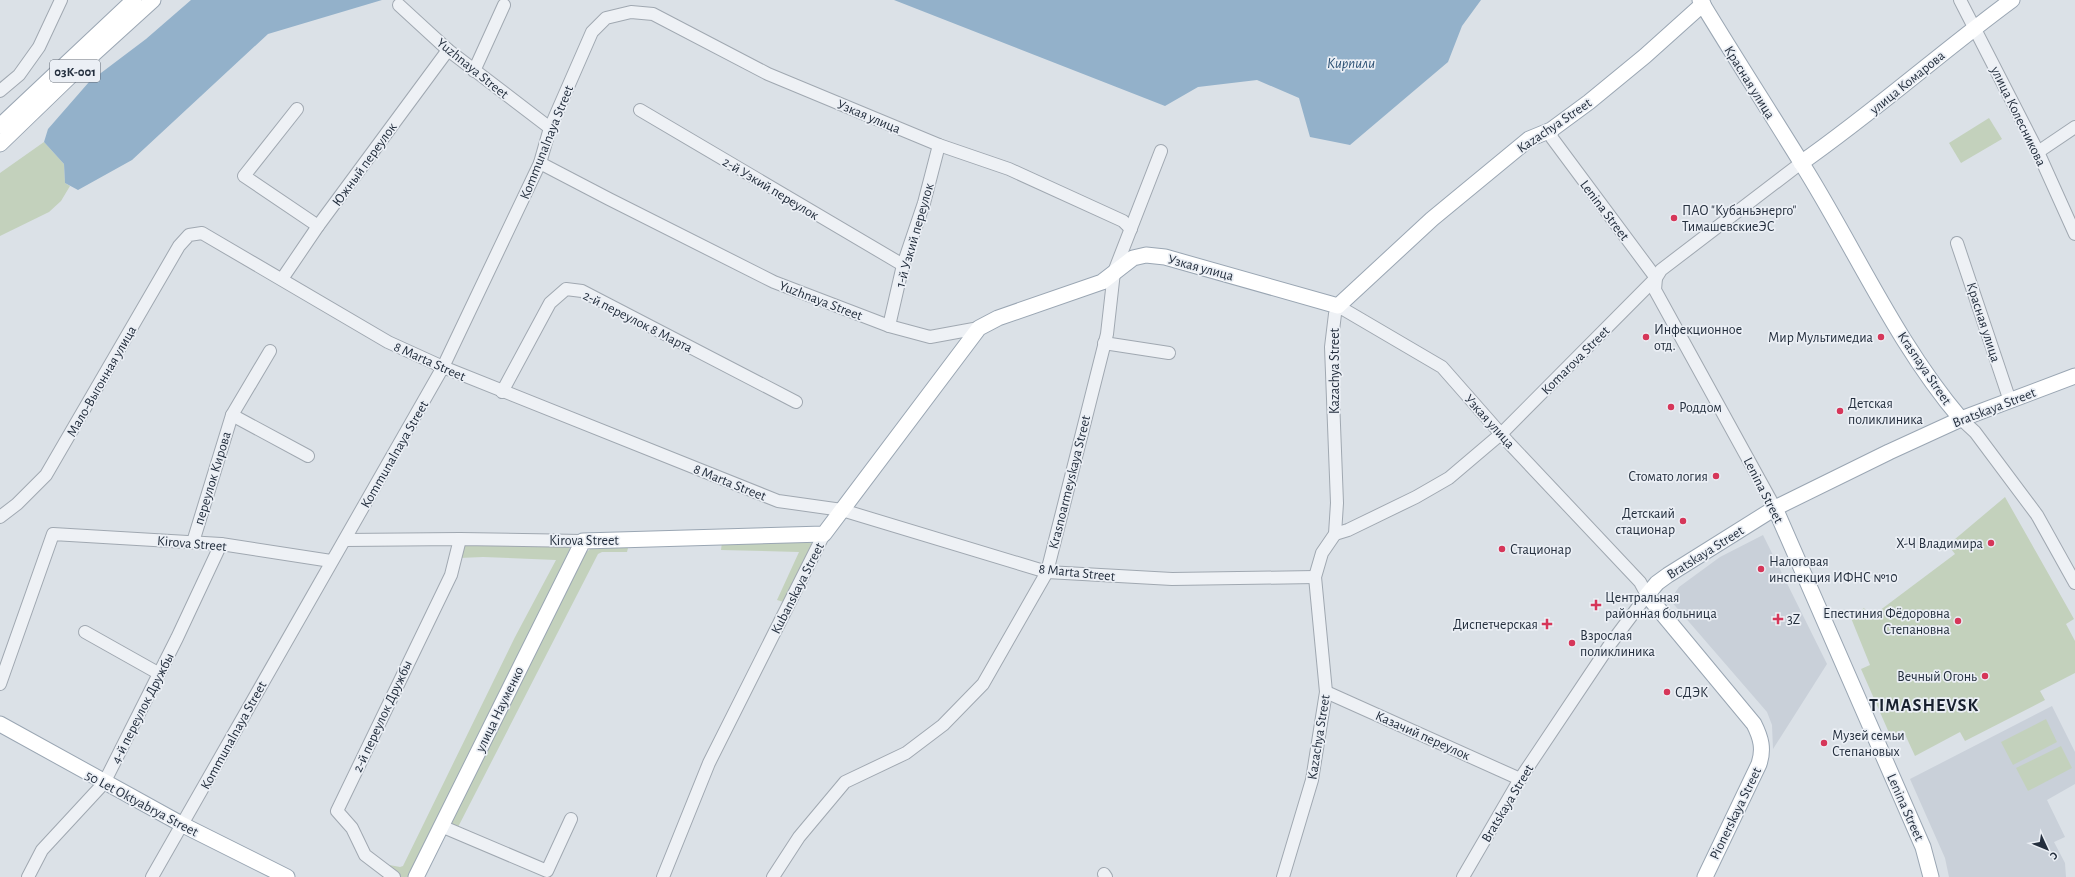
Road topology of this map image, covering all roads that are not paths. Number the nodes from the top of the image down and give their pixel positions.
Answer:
1 (61, 0) edge
2 (134, 0) edge
3 (153, 0) edge
4 (1960, 0) edge
5 (2012, 0) edge
6 (1701, 2) edge
7 (399, 5) dead end
8 (504, 5) dead end
9 (606, 18) joint
10 (1975, 28) junction
11 (448, 50) junction
12 (474, 71) junction
13 (0, 91) edge
14 (296, 109) dead end
15 (640, 110) dead end
16 (0, 126) edge
17 (2075, 127) edge
18 (550, 128) junction
19 (1551, 130) junction
20 (0, 144) edge
21 (939, 145) junction
22 (1161, 151) dead end
23 (2038, 152) junction
24 (540, 163) junction
25 (1801, 163) junction
26 (318, 226) junction
27 (1131, 229) junction
28 (2075, 234) edge
29 (189, 235) joint
30 (1957, 243) dead end
31 (903, 265) junction
32 (1114, 272) junction
33 (1656, 278) junction
34 (282, 280) junction
35 (1338, 306) junction
36 (889, 326) junction
37 (979, 328) junction
38 (1104, 343) junction
39 (270, 351) dead end
40 (1169, 353) dead end
41 (443, 368) junction
42 (2075, 376) edge
43 (502, 392) junction
44 (2010, 401) junction
45 (796, 402) dead end
46 (232, 415) junction
47 (1961, 419) junction
48 (1502, 433) junction
49 (308, 456) dead end
50 (1775, 508) junction
51 (842, 510) junction
52 (0, 517) edge
53 (824, 534) junction
54 (1335, 534) junction
55 (460, 539) junction
56 (345, 540) junction
57 (583, 541) junction
58 (193, 542) junction
59 (221, 544) junction
60 (331, 561) junction
61 (1047, 572) junction
62 (1315, 577) junction
63 (2075, 583) edge
64 (1647, 595) junction
65 (84, 632) dead end
66 (158, 673) junction
67 (0, 684) edge
68 (1326, 692) junction
69 (0, 724) edge
70 (1762, 749) joint
71 (1520, 779) junction
72 (104, 782) junction
73 (571, 820) dead end
74 (183, 825) junction
75 (441, 826) junction
76 (28, 877) edge
77 (152, 877) edge
78 (287, 877) edge
79 (394, 877) edge
80 (416, 877) edge
81 (664, 877) edge
82 (773, 877) edge
83 (1283, 877) edge
84 (1463, 877) edge
85 (1705, 877) edge
86 (1931, 877) edge

1 - 13 street
2 - 16 main road, 03К-001
3 - 20 main road, 03К-001
4 - 10 street, улица Колесникова
5 - 10 main road, улица Комарова
6 - 19 main road, Kazachya Street
6 - 25 main road, Красная улица
7 - 11 street, Yuzhnaya Street
8 - 12 street
9 - 18 street, Kommunalnaya Street
9 - 21 street, Узкая улица
10 - 23 street, улица Колесникова
10 - 25 main road, улица Комарова
11 - 12 street, Yuzhnaya Street
11 - 26 street, Южный переулок
12 - 18 street, Yuzhnaya Street
14 - 26 street
15 - 31 street, 2-й Узкий переулок
17 - 23 street
18 - 24 street, Kommunalnaya Street
19 - 33 street, Lenina Street
19 - 35 main road, Kazachya Street
21 - 27 street, Узкая улица
21 - 31 street, 1-й Узкий переулок
22 - 27 street, Krasnoarmeyskaya Street
23 - 28 street, улица Колесникова
24 - 36 street, Yuzhnaya Street
24 - 41 street, Kommunalnaya Street
25 - 33 street, Komarova Street
25 - 47 main road, Krasnaya Street
26 - 34 street, Южный переулок
27 - 32 street, Krasnoarmeyskaya Street
29 - 34 street, 8 Marta Street
29 - 52 street, Мало-Выгонная улица
30 - 44 street, Красная улица
31 - 36 street, 1-й Узкий переулок
32 - 35 main road, Узкая улица
32 - 37 main road, Yuzhnaya Street
32 - 38 street, Krasnoarmeyskaya Street
33 - 48 street, Komarova Street
33 - 50 street, Lenina Street
34 - 41 street, 8 Marta Street
35 - 48 street, Узкая улица
35 - 54 street, Kazachya Street
36 - 37 street, Yuzhnaya Street
37 - 51 main road, Kubanskaya Street
38 - 40 street
38 - 61 street, Krasnoarmeyskaya Street
39 - 46 street, переулок Кирова
41 - 43 street, 8 Marta Street
41 - 56 street, Kommunalnaya Street
42 - 44 main road, Bratskaya Street
43 - 45 street, 2-й переулок 8 Марта
43 - 51 street, 8 Marta Street
44 - 47 main road, Bratskaya Street
46 - 49 street, переулок Кирова
46 - 58 street, переулок Кирова
47 - 50 main road, Bratskaya Street
47 - 63 street, Krasnaya Street
48 - 54 street, Komarova Street
48 - 64 street, Узкая улица
50 - 64 main road, Bratskaya Street
50 - 86 main road, Lenina Street
51 - 53 main road, Kubanskaya Street
51 - 61 street, 8 Marta Street
53 - 57 main road, Kirova Street
53 - 81 street, Kubanskaya Street
54 - 62 street, Kazachya Street
55 - 56 street, Kirova Street
55 - 57 street, Kirova Street
55 - 79 street, 2-й переулок Дружбы
56 - 60 street, Kommunalnaya Street
57 - 75 main road, улица Науменко
58 - 59 street, Kirova Street
58 - 67 street, Kirova Street
59 - 60 street, Kirova Street
59 - 66 street, 4-й переулок Дружбы
60 - 74 street, Kommunalnaya Street
61 - 62 street, 8 Marta Street
61 - 82 street, Krasnoarmeyskaya Street
62 - 68 street, Kazachya Street
64 - 70 main road, Узкая улица
64 - 71 street, Bratskaya Street
65 - 66 street
66 - 72 street, 4-й переулок Дружбы
68 - 71 street, Казачий переулок
68 - 83 street, Kazachya Street
69 - 72 main road, 50 Let Oktyabrya Street
70 - 85 main road, Pionerskaya Street
71 - 84 street, Bratskaya Street
72 - 74 main road, 50 Let Oktyabrya Street
72 - 76 street, 4-й переулок Дружбы
73 - 75 street
74 - 77 street, Kommunalnaya Street
74 - 78 main road, 50 Let Oktyabrya Street
75 - 80 main road, улица Науменко

